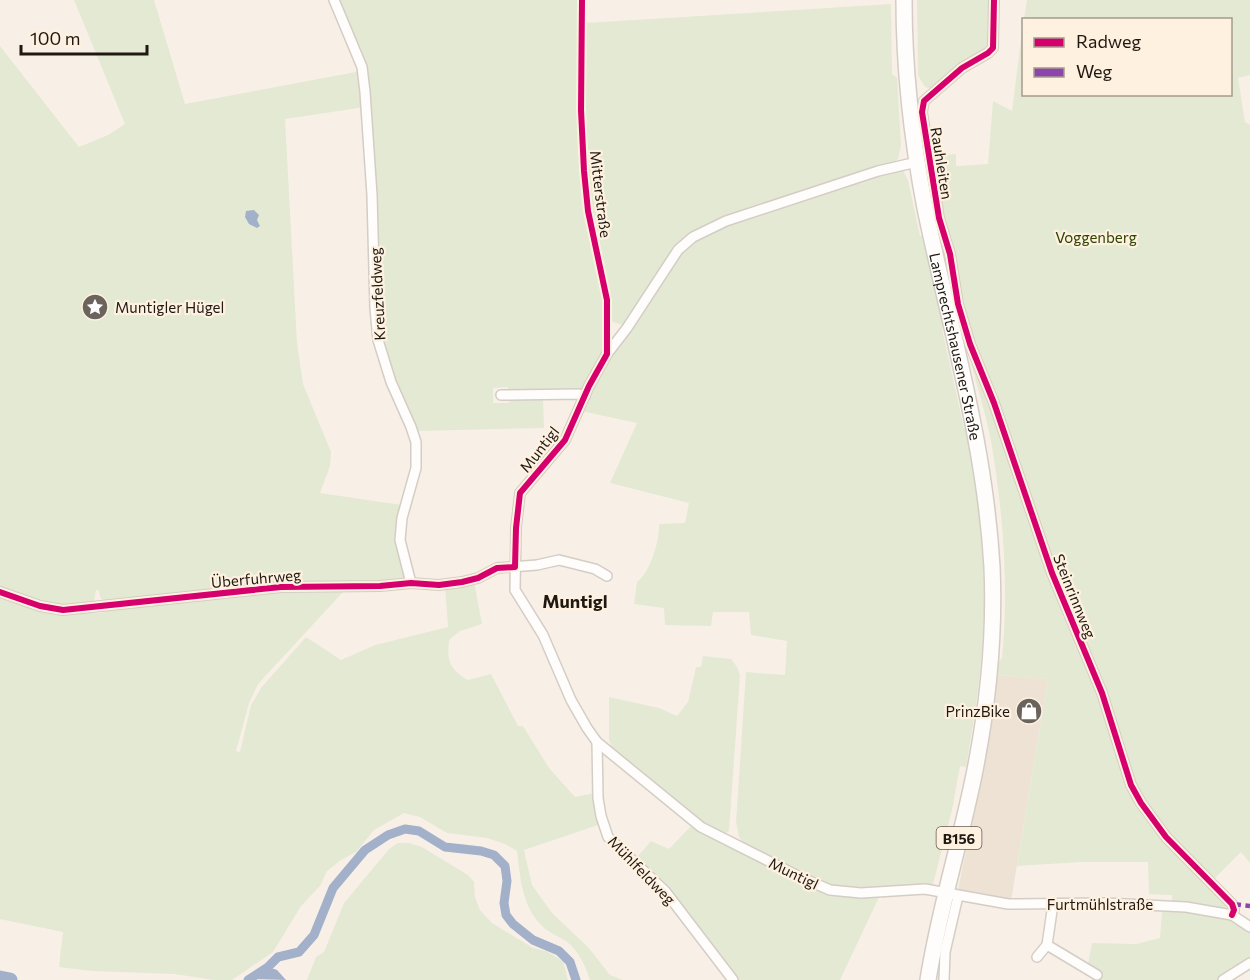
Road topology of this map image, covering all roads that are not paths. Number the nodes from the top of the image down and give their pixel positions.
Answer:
1 (334, 0) edge
2 (904, 0) edge
3 (994, 0) edge
4 (917, 162) junction
5 (950, 254) joint
6 (501, 395) dead end
7 (585, 396) junction
8 (515, 567) junction
9 (607, 576) dead end
10 (411, 583) junction
11 (0, 591) edge
12 (597, 742) junction
13 (952, 895) junction
14 (1053, 904) junction
15 (1232, 915) junction
16 (1250, 927) edge
17 (1047, 945) junction
18 (1037, 957) dead end
19 (1250, 963) edge
20 (1097, 975) dead end
21 (733, 980) edge
22 (928, 980) edge
23 (944, 980) edge
24 (1223, 980) edge

1 - 10 street, Kreuzfeldweg
2 - 4 main road, Lamprechtshausener Straße / B156
3 - 5 street, Rauhleiten
4 - 7 street, Muntigl
4 - 13 main road, Lamprechtshausener Straße / B156
5 - 15 street, Steinrinnweg
6 - 7 street
7 - 8 street, Muntigl
8 - 9 street, Überfuhrweg
8 - 10 street, Überfuhrweg
8 - 12 street, Muntigl
10 - 11 street, Überfuhrweg
12 - 13 street, Muntigl
12 - 21 street, Mühlfeldweg
13 - 14 street, Furtmühlstraße
13 - 22 main road, B156
13 - 23 street
14 - 15 street, Furtmühlstraße
14 - 17 street
15 - 16 street, Furtmühlstraße
17 - 18 street
17 - 20 street
19 - 24 street

